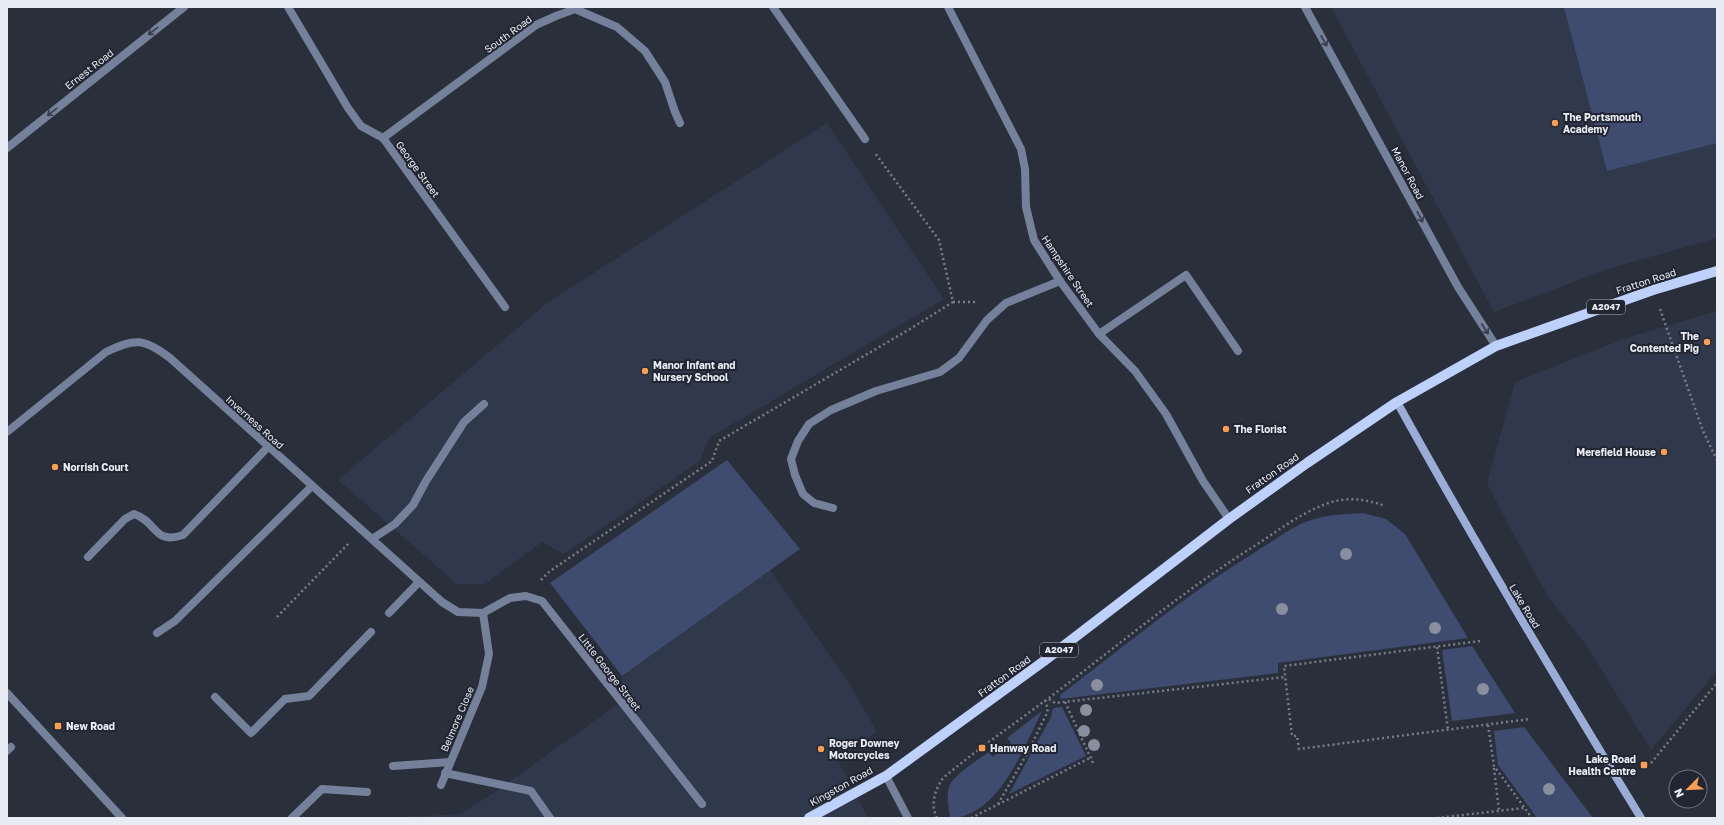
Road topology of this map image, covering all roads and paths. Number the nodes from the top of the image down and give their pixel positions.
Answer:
1 (184, 7) edge
2 (288, 7) edge
3 (773, 7) edge
4 (948, 7) edge
5 (1305, 7) edge
6 (575, 8) edge
7 (680, 123) dead end
8 (383, 138) junction
9 (865, 139) joint
10 (7, 148) edge
11 (1717, 271) edge
12 (1060, 281) junction
13 (1653, 290) junction
14 (504, 308) dead end
15 (1099, 334) junction
16 (1496, 346) junction
17 (1238, 351) dead end
18 (1397, 402) junction
19 (484, 404) dead end
20 (7, 432) edge
21 (268, 447) junction
22 (1717, 460) edge
23 (312, 486) junction
24 (1385, 506) dead end
25 (833, 508) dead end
26 (1229, 519) junction
27 (361, 530) junction
28 (372, 539) junction
29 (88, 557) dead end
30 (419, 582) junction
31 (526, 596) junction
32 (389, 613) dead end
33 (483, 613) junction
34 (277, 617) dead end
35 (371, 632) dead end
36 (157, 633) dead end
37 (1480, 641) dead end
38 (1437, 647) junction
39 (1285, 677) junction
40 (1717, 683) edge
41 (7, 693) edge
42 (215, 696) dead end
43 (1049, 699) junction
44 (1045, 701) junction
45 (1065, 702) junction
46 (1530, 719) dead end
47 (1488, 725) junction
48 (1448, 730) junction
49 (1092, 758) junction
50 (450, 762) junction
51 (1651, 762) dead end
52 (1093, 763) dead end
53 (393, 766) dead end
54 (1494, 766) junction
55 (445, 773) junction
56 (886, 776) junction
57 (440, 785) dead end
58 (367, 792) dead end
59 (702, 804) dead end
60 (998, 805) junction
61 (1524, 808) junction
62 (1499, 811) junction
63 (122, 818) edge
64 (292, 818) edge
65 (550, 818) edge
66 (809, 818) edge
67 (908, 818) edge
68 (937, 818) edge
69 (972, 818) edge
70 (1437, 818) edge
71 (1532, 818) edge
72 (1641, 818) edge

1 -> 10 street, Ernest Road
2 - 8 street, George Street
3 - 9 street
4 - 12 street, Hampshire Street
5 -> 16 street, Manor Road
6 - 7 street, South Road
6 - 8 street, South Road
8 - 14 street, George Street
9 - 31 path
11 - 13 main road, Fratton Road / A2047
12 - 15 street, Hampshire Street
12 - 25 street
13 - 16 main road, Fratton Road / A2047
13 - 22 path
15 - 17 street
15 - 26 street, Hampshire Street
16 - 18 main road, Fratton Road / A2047
18 - 26 main road, Fratton Road / A2047
18 - 72 main road, Lake Road
19 - 28 street
20 - 21 street, Inverness Road
21 - 23 street, Inverness Road
21 - 29 street
23 - 27 street, Inverness Road
23 - 36 street
24 - 43 path
26 - 56 main road, Fratton Road / A2047
27 - 28 street, Inverness Road
27 - 34 path
28 - 30 street, Inverness Road
30 - 32 street
30 - 33 street, Inverness Road
31 - 33 street
31 - 59 street, Little George Street
33 - 50 street, Belmore Close
35 - 42 street
37 - 38 path
38 - 39 path
38 - 48 path
39 - 45 path
39 - 48 path
40 - 51 path
41 - 63 street
43 - 44 path
43 - 45 path
44 - 60 path
44 - 68 path
45 - 49 path
46 - 47 path
47 - 48 path
47 - 54 path
49 - 52 path
49 - 60 path
50 - 53 street
50 - 55 street, Belmore Close
54 - 61 path
54 - 62 path
55 - 57 street, Belmore Close
55 - 65 street
56 - 66 main road, Kingston Road / A2047
56 - 67 street
58 - 64 street
60 - 69 path
61 - 62 path
61 - 71 path
62 - 70 path

